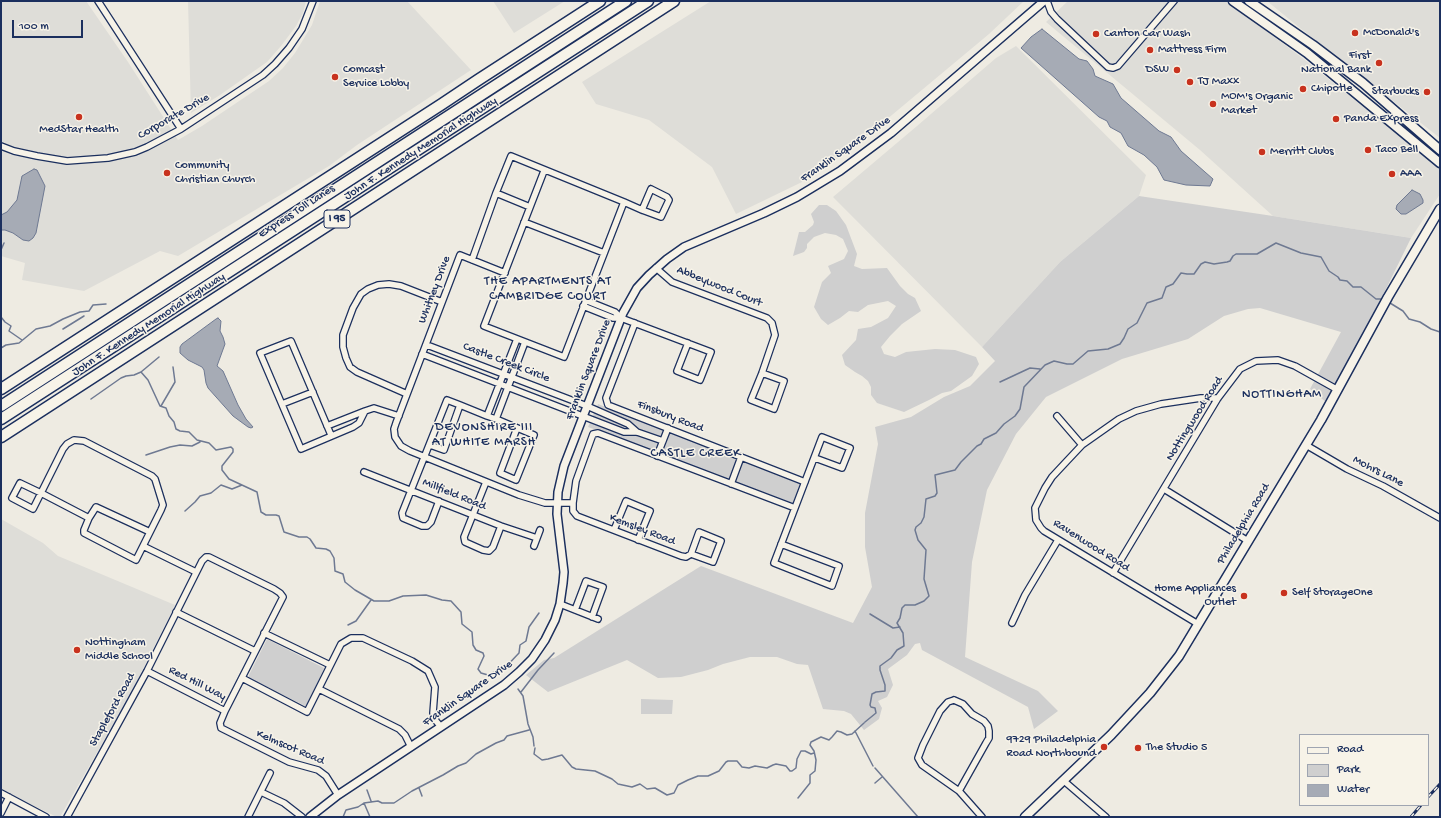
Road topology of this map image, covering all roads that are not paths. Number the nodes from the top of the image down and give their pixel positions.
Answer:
1 (98, 1) edge
2 (313, 1) edge
3 (600, 1) edge
4 (626, 1) edge
5 (648, 1) edge
6 (674, 1) edge
7 (1045, 1) edge
8 (1174, 1) edge
9 (1232, 1) edge
10 (1249, 1) edge
11 (181, 129) junction
12 (1, 146) edge
13 (1440, 148) edge
14 (1440, 163) edge
15 (544, 171) junction
16 (496, 193) junction
17 (624, 202) junction
18 (530, 207) junction
19 (1440, 209) edge
20 (642, 210) junction
21 (524, 222) junction
22 (604, 254) junction
23 (472, 260) junction
24 (656, 268) junction
25 (505, 273) junction
26 (442, 302) junction
27 (584, 303) junction
28 (621, 318) junction
29 (635, 323) junction
30 (517, 338) junction
31 (525, 342) junction
32 (688, 343) junction
33 (427, 345) junction
34 (422, 354) junction
35 (762, 373) junction
36 (503, 374) junction
37 (512, 378) junction
38 (500, 384) junction
39 (508, 387) junction
40 (1, 389) edge
41 (1338, 390) junction
42 (312, 392) junction
43 (407, 394) junction
44 (1218, 398) junction
45 (282, 404) junction
46 (460, 405) junction
47 (1, 406) edge
48 (587, 406) junction
49 (365, 411) junction
50 (399, 416) junction
51 (488, 416) junction
52 (583, 416) junction
53 (1057, 416) dead end
54 (1, 419) edge
55 (496, 419) junction
56 (327, 426) junction
57 (518, 428) junction
58 (668, 428) junction
59 (637, 432) junction
60 (331, 435) junction
61 (1, 438) edge
62 (663, 441) junction
63 (430, 445) junction
64 (1082, 445) junction
65 (1306, 445) junction
66 (657, 456) junction
67 (424, 457) junction
68 (742, 457) junction
69 (815, 458) junction
70 (364, 472) dead end
71 (486, 482) junction
72 (805, 482) junction
73 (731, 484) junction
74 (1164, 489) junction
75 (411, 490) junction
76 (41, 493) junction
77 (439, 501) junction
78 (573, 503) junction
79 (558, 504) junction
80 (795, 508) junction
81 (474, 515) junction
82 (89, 518) junction
83 (1440, 518) edge
84 (501, 526) junction
85 (540, 530) dead end
86 (614, 530) junction
87 (150, 532) junction
88 (537, 538) junction
89 (638, 540) junction
90 (1058, 540) junction
91 (1248, 541) junction
92 (781, 544) junction
93 (143, 546) junction
94 (534, 546) dead end
95 (690, 554) junction
96 (196, 572) junction
97 (1113, 573) junction
98 (560, 604) junction
99 (575, 610) junction
100 (176, 612) junction
101 (592, 617) junction
102 (598, 619) dead end
103 (1012, 623) dead end
104 (1198, 624) junction
105 (264, 633) junction
106 (255, 651) junction
107 (330, 665) junction
108 (147, 671) junction
109 (242, 678) junction
110 (319, 689) junction
111 (225, 711) junction
112 (441, 727) junction
113 (411, 747) junction
114 (270, 773) dead end
115 (1064, 781) junction
116 (261, 792) junction
117 (959, 792) junction
118 (1, 793) edge
119 (338, 795) junction
120 (9, 797) junction
121 (1, 813) edge
122 (46, 817) edge
123 (67, 817) edge
124 (248, 817) edge
125 (302, 817) edge
126 (310, 817) edge
127 (982, 817) edge
128 (1025, 817) edge
129 (1106, 817) edge

1 - 11 street
2 - 11 street, Corporate Drive
3 - 40 highway
4 - 47 highway, Express Toll Lanes
5 - 54 highway, Express Toll Lanes
6 - 61 highway, John F. Kennedy Memorial Highway / I 95
7 - 8 street
7 - 24 street, Franklin Square Drive
9 - 14 main road
10 - 13 main road
11 - 12 street, Corporate Drive
15 - 16 street, Whitney Drive
15 - 17 street
15 - 18 street
16 - 18 street
16 - 23 street, Whitney Drive
17 - 20 street
17 - 22 street
18 - 21 street
19 - 41 main road, Philadelphia Road
20 - 20 street
21 - 22 street
21 - 25 street
22 - 27 street
23 - 25 street, Whitney Drive
23 - 26 street, Whitney Drive
24 - 28 street, Franklin Square Drive
24 - 35 street, Abbeywood Court
25 - 30 street
26 - 33 street, Whitney Drive
26 - 43 street
27 - 28 street
27 - 31 street
28 - 29 street
28 - 48 street, Franklin Square Drive
29 - 32 street
29 - 58 street, Finsbury Road
30 - 31 street
30 - 36 street
31 - 37 street
32 - 32 street
33 - 34 street
33 - 36 street, Castle Creek Circle
34 - 38 street, Castle Creek Circle
34 - 43 street
35 - 35 street, Abbeywood Court
36 - 37 street, Castle Creek Circle
36 - 38 street
37 - 39 street
37 - 48 street, Castle Creek Circle
38 - 39 street, Castle Creek Circle
38 - 51 street
39 - 52 street, Castle Creek Circle
39 - 55 street
41 - 44 street, Nottingwood Road
41 - 65 main road, Philadelphia Road
42 - 45 street
42 - 45 street
42 - 56 street
43 - 50 street
44 - 64 street, Ravenwood Road
44 - 74 street, Nottingwood Road
45 - 60 street
46 - 51 street
46 - 63 street
46 - 63 street
48 - 52 street, Franklin Square Drive
48 - 59 street, Castle Creek Circle
49 - 50 street
49 - 56 street
49 - 60 street
50 - 67 street
51 - 55 street
52 - 59 street, Castle Creek Circle
52 - 79 street, Franklin Square Drive
53 - 64 street
55 - 57 street
56 - 60 street
57 - 57 street
58 - 62 street
58 - 68 street, Finsbury Road
59 - 62 street
62 - 66 street
63 - 67 street
64 - 90 street, Ravenwood Road
65 - 83 street, Mohrs Lane
65 - 91 main road, Philadelphia Road
66 - 73 street
66 - 78 street
67 - 71 street
67 - 75 street
68 - 72 street, Finsbury Road
68 - 73 street
69 - 69 street
69 - 72 street
70 - 75 street, Millfield Road
71 - 79 street
71 - 81 street
72 - 80 street
73 - 80 street
74 - 91 street
74 - 97 street, Nottingwood Road
75 - 77 street, Millfield Road
75 - 77 street
76 - 76 street
76 - 82 street
76 - 87 street
77 - 81 street, Millfield Road
78 - 79 street
78 - 86 street, Kemsley Road
79 - 98 street, Franklin Square Drive
80 - 92 street
81 - 84 street, Millfield Road
81 - 84 street
82 - 87 street
82 - 93 street
84 - 88 street, Millfield Road
85 - 88 street
86 - 89 street, Kemsley Road
86 - 89 street
87 - 93 street
88 - 94 street
89 - 95 street, Kemsley Road
90 - 97 street, Ravenwood Road
90 - 103 street
91 - 104 main road, Philadelphia Road
92 - 92 street
93 - 96 street
95 - 95 street, Kemsley Road
96 - 100 street, Stapleford Road
96 - 105 street, Stapleford Road
97 - 104 street, Ravenwood Road
98 - 99 street
98 - 112 street, Franklin Square Drive
99 - 101 street
99 - 101 street
100 - 106 street
100 - 108 street, Stapleford Road
101 - 102 street
104 - 115 main road, Philadelphia Road
105 - 106 street, Red Hill Way
105 - 107 street
106 - 109 street, Red Hill Way
107 - 110 street
107 - 112 street
108 - 111 street, Red Hill Way
108 - 123 street, Stapleford Road
109 - 110 street
109 - 111 street, Red Hill Way
110 - 113 street
111 - 119 street, Kelmscot Road
112 - 113 street, Franklin Square Drive
113 - 119 street, Franklin Square Drive
114 - 116 street
115 - 128 main road, Philadelphia Road
115 - 129 street
116 - 124 street
116 - 125 street
117 - 117 street
117 - 127 street
118 - 120 street
119 - 126 street, Franklin Square Drive
120 - 121 street
120 - 122 street

